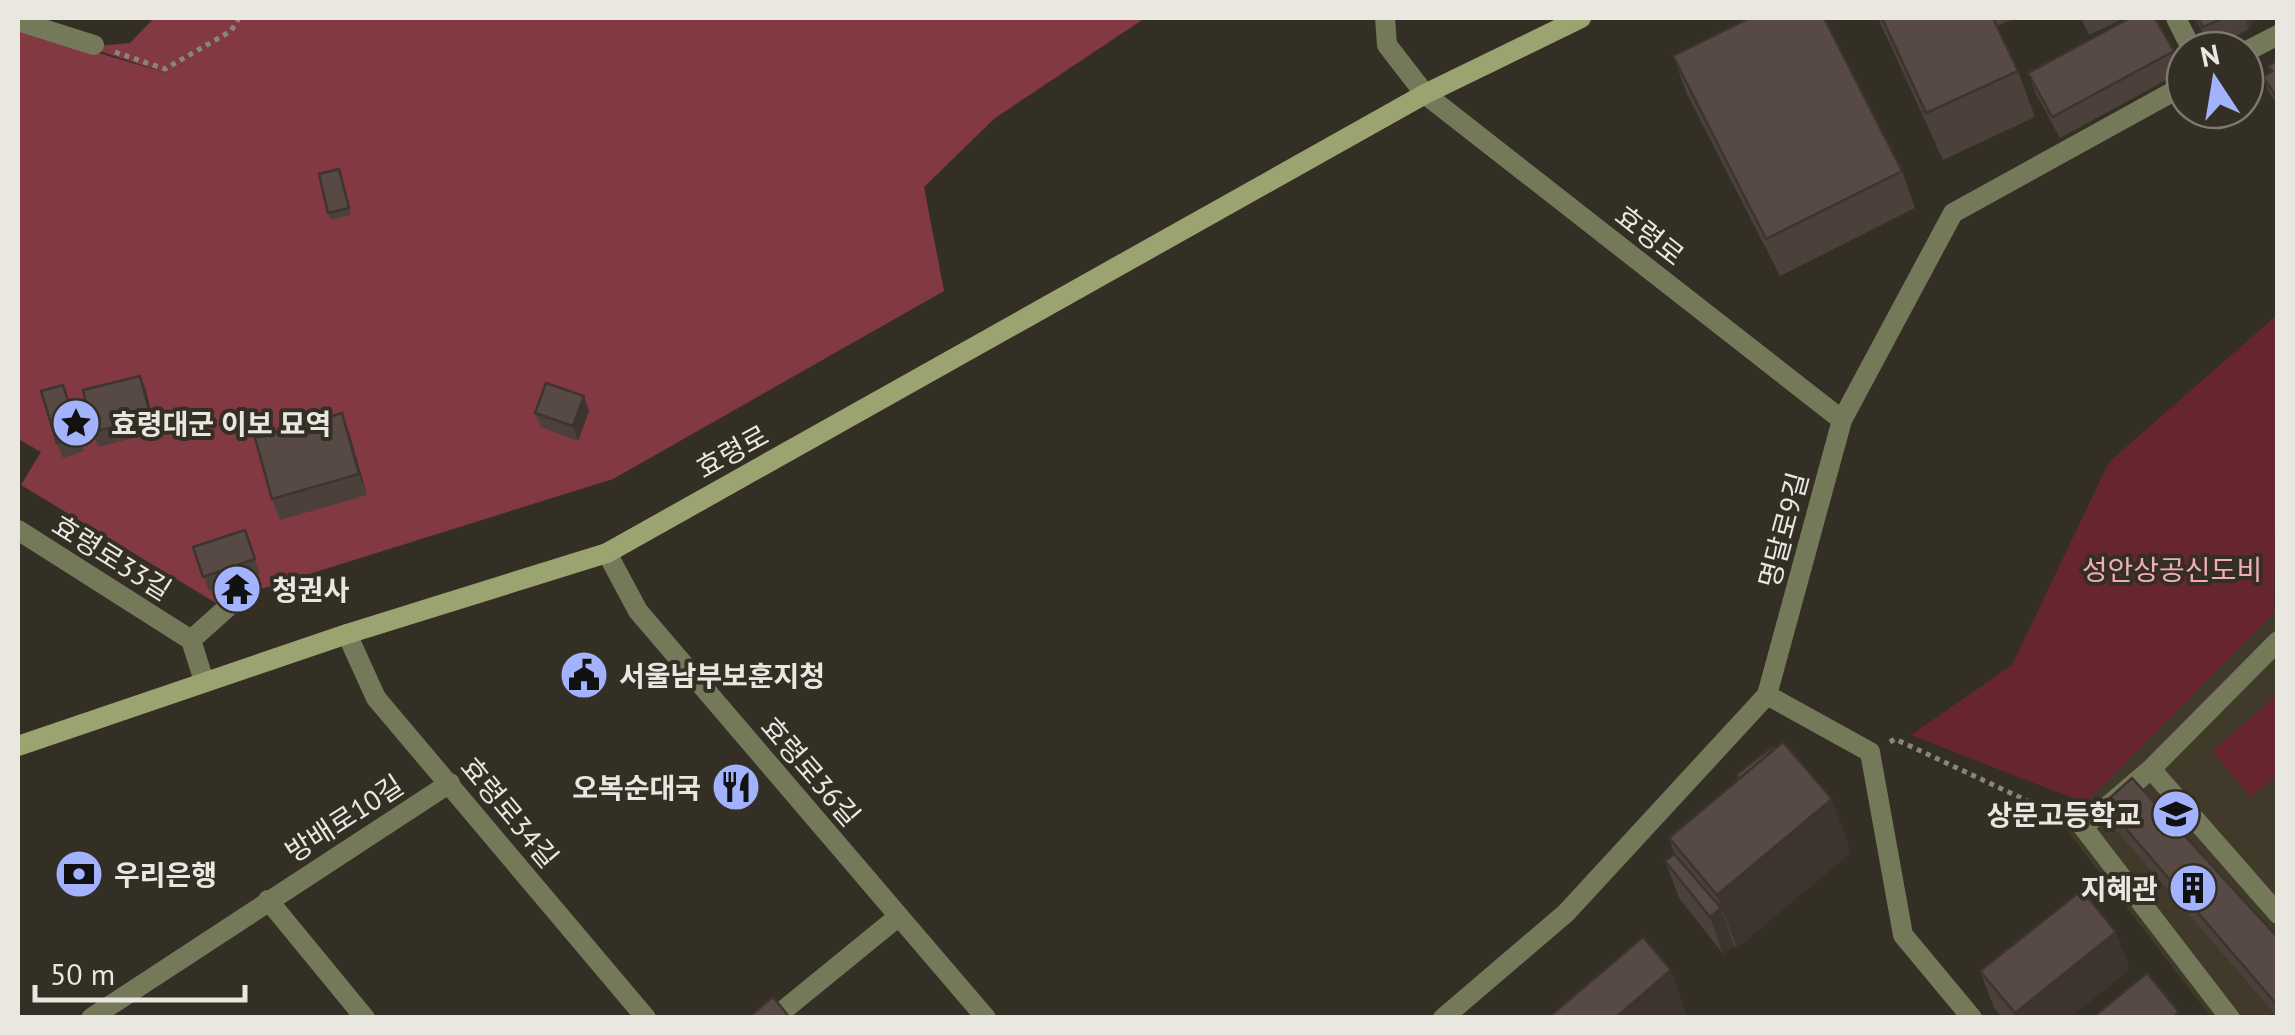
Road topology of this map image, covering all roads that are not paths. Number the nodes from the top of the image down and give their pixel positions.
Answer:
1 (1385, 18) edge
2 (1581, 18) edge
3 (18, 21) edge
4 (94, 45) road end
5 (1424, 94) junction
6 (2165, 96) edge
7 (1842, 420) junction
8 (18, 530) edge
9 (607, 553) junction
10 (238, 589) dead end
11 (347, 634) junction
12 (192, 640) junction
13 (2278, 641) edge
14 (204, 681) junction
15 (1767, 695) junction
16 (18, 746) edge
17 (2151, 769) junction
18 (450, 783) junction
19 (268, 900) junction
20 (2278, 914) edge
21 (899, 916) junction
22 (91, 1018) edge
23 (366, 1018) edge
24 (646, 1018) edge
25 (774, 1018) edge
26 (986, 1018) edge
27 (1442, 1018) edge
28 (1972, 1018) edge
29 (2230, 1018) edge

1 - 5 street
2 - 5 main road, 효령로
3 - 4 street
5 - 7 street, 효령로
5 - 9 main road, 효령로
6 - 7 street, 명달로9길
7 - 15 street, 명달로9길
8 - 12 street, 효령로33길
9 - 11 main road, 효령로
9 - 21 street, 효령로36길
10 - 12 street
11 - 14 main road, 효령로
11 - 18 street, 효령로34길
12 - 14 street
13 - 17 street
14 - 16 main road, 효령로
15 - 27 street, 명달로9길
15 - 28 street
17 - 20 street
17 - 29 street
18 - 19 street, 방배로10길
18 - 24 street, 효령로34길
19 - 22 street, 방배로10길
19 - 23 street
21 - 25 street
21 - 26 street, 효령로36길

